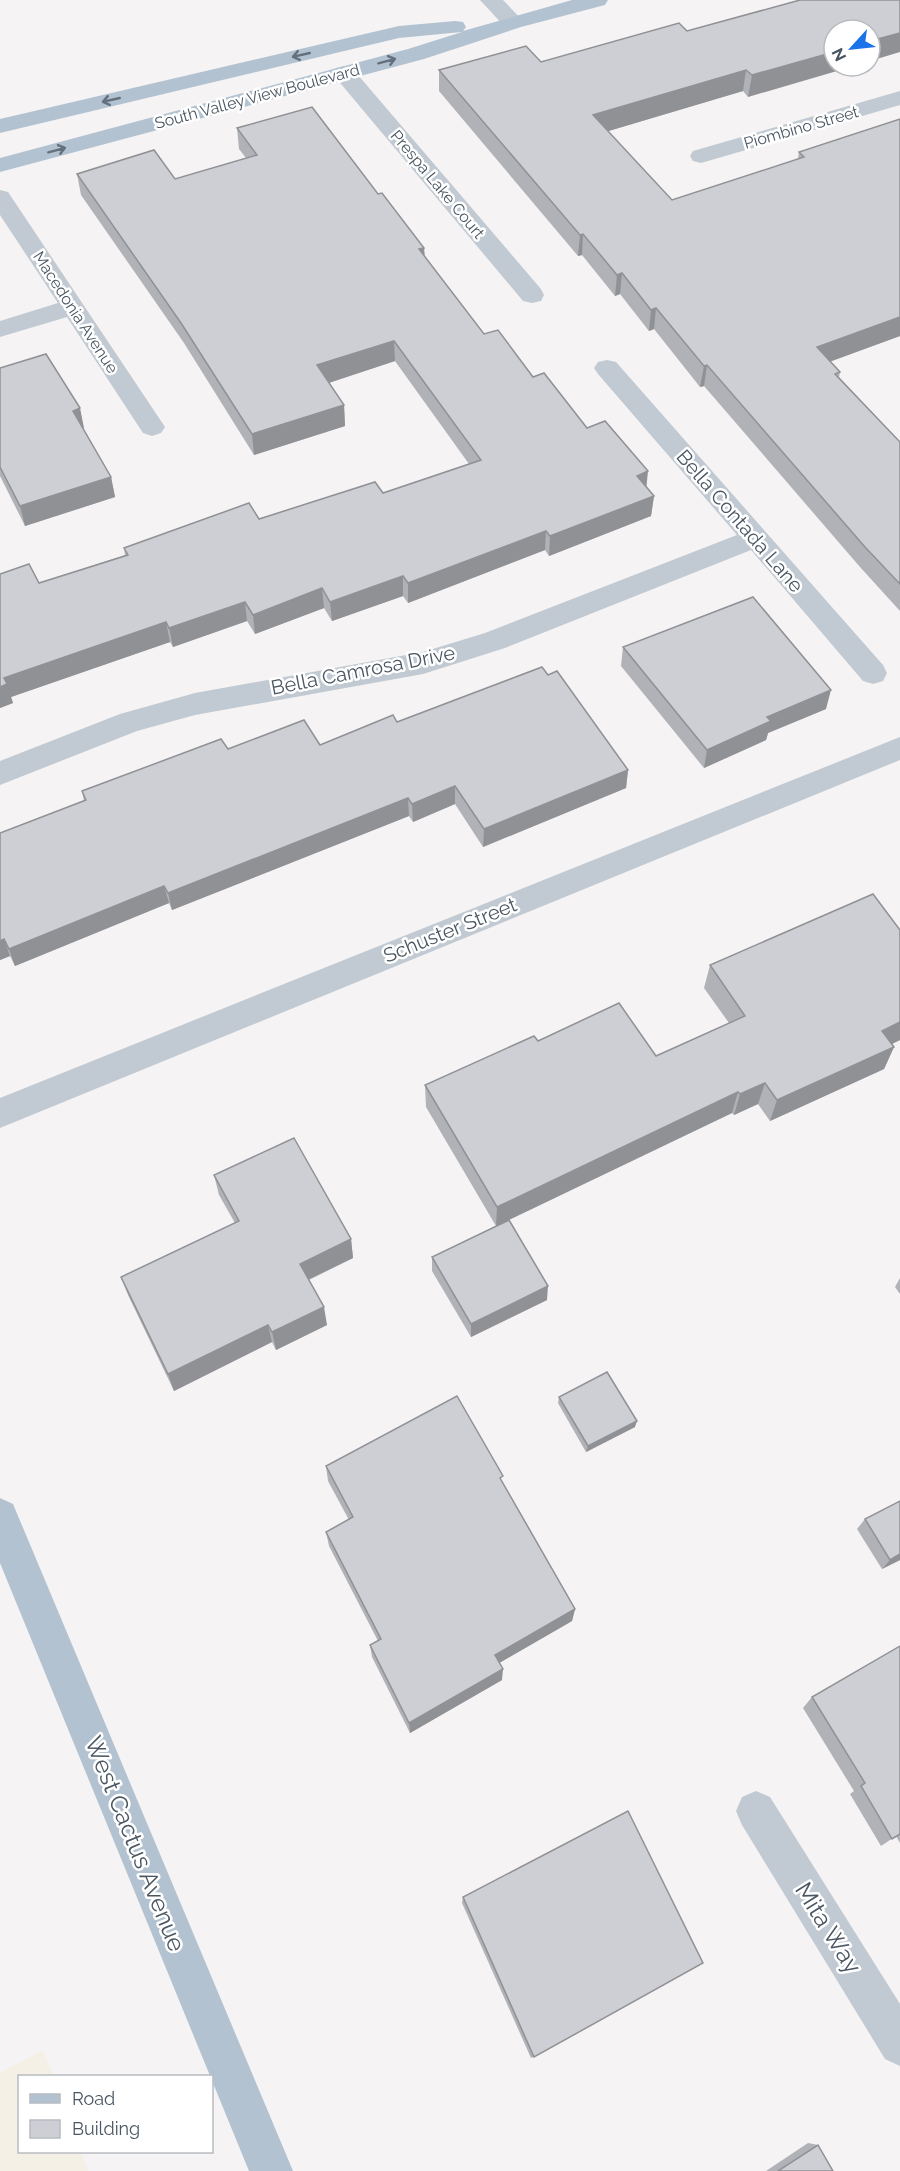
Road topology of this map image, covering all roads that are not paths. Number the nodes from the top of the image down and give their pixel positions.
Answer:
1 (491, 0) edge
2 (597, 0) edge
3 (513, 22) junction
4 (344, 73) junction
5 (900, 98) edge
6 (0, 126) edge
7 (701, 156) dead end
8 (0, 165) edge
9 (0, 197) edge
10 (532, 295) dead end
11 (73, 307) junction
12 (0, 329) edge
13 (607, 368) dead end
14 (152, 426) dead end
15 (755, 538) junction
16 (873, 673) dead end
17 (900, 748) edge
18 (0, 773) edge
19 (0, 1113) edge
20 (0, 1516) edge
21 (756, 1811) dead end
22 (900, 2044) edge
23 (271, 2171) edge

1 - 3 street
2 - 3 main road, South Valley View Boulevard
4 -> 3 main road, South Valley View Boulevard
3 -> 6 main road, South Valley View Boulevard
8 -> 4 main road, South Valley View Boulevard
4 - 10 street, Prespa Lake Court
5 - 7 street, Piombino Street
9 - 11 street, Macedonia Avenue
11 - 12 street
11 - 14 street, Macedonia Avenue
13 - 15 street, Bella Contada Lane
15 - 16 street, Bella Contada Lane
15 - 18 street, Bella Camrosa Drive
17 - 19 street, Schuster Street
20 - 23 main road, West Cactus Avenue
21 - 22 street, Mita Way

